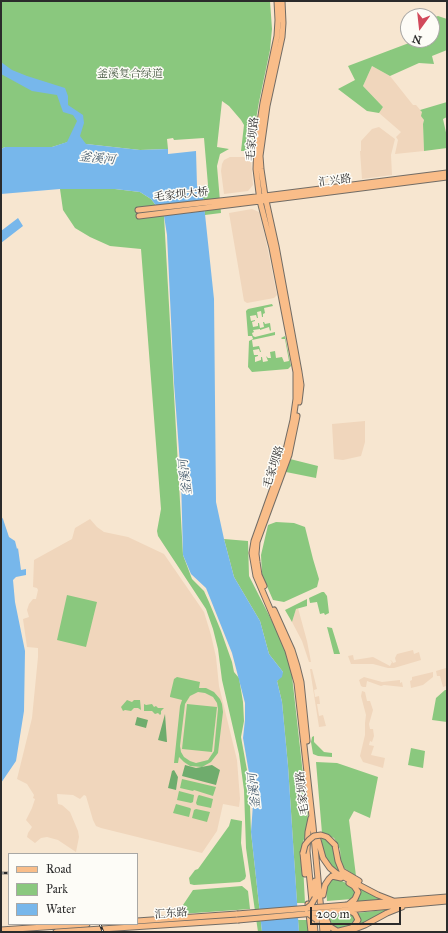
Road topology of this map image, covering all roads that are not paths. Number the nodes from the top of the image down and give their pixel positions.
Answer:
1 (278, 1) edge
2 (282, 1) edge
3 (447, 172) edge
4 (447, 177) edge
5 (262, 199) junction
6 (226, 203) joint
7 (138, 213) dead end
8 (312, 813) junction
9 (313, 826) junction
10 (318, 840) junction
11 (323, 895) junction
12 (447, 897) edge
13 (447, 901) edge
14 (397, 902) junction
15 (408, 905) junction
16 (348, 907) junction
17 (306, 911) junction
18 (238, 917) junction
19 (326, 918) junction
20 (138, 921) edge
21 (73, 925) edge
22 (1, 930) edge
23 (354, 930) edge
24 (56, 932) edge
25 (65, 932) edge
26 (310, 932) edge
27 (315, 932) edge
28 (322, 932) edge
29 (328, 932) edge
30 (346, 932) edge

1 - 5 main road, 毛家坝路
2 - 5 main road, 毛家坝路
3 - 5 main road
4 - 5 main road, 汇兴路
5 - 6 main road, 汇兴路
5 - 8 main road, 毛家坝路
5 - 10 main road, 毛家坝路
6 - 7 main road, 毛家坝大桥
8 - 9 main road, 毛家坝路
8 - 27 main road
9 - 17 main road, bridge
9 - 28 main road
10 - 11 main road, 毛家坝路
10 - 14 main road
11 - 16 main road
11 - 19 main road, 毛家坝路
12 - 14 main road
13 - 15 main road
14 - 16 main road
14 - 26 main road, bridge
15 - 16 main road
15 - 23 main road
16 - 17 main road, bridge
16 - 19 main road
17 - 18 main road, bridge
17 - 28 main road, bridge
18 - 20 main road, 汇东路
18 - 25 main road, 汇东路
19 - 29 main road, 毛家坝路
21 - 22 main road
23 - 30 main road
24 - 25 main road, 汇东路

